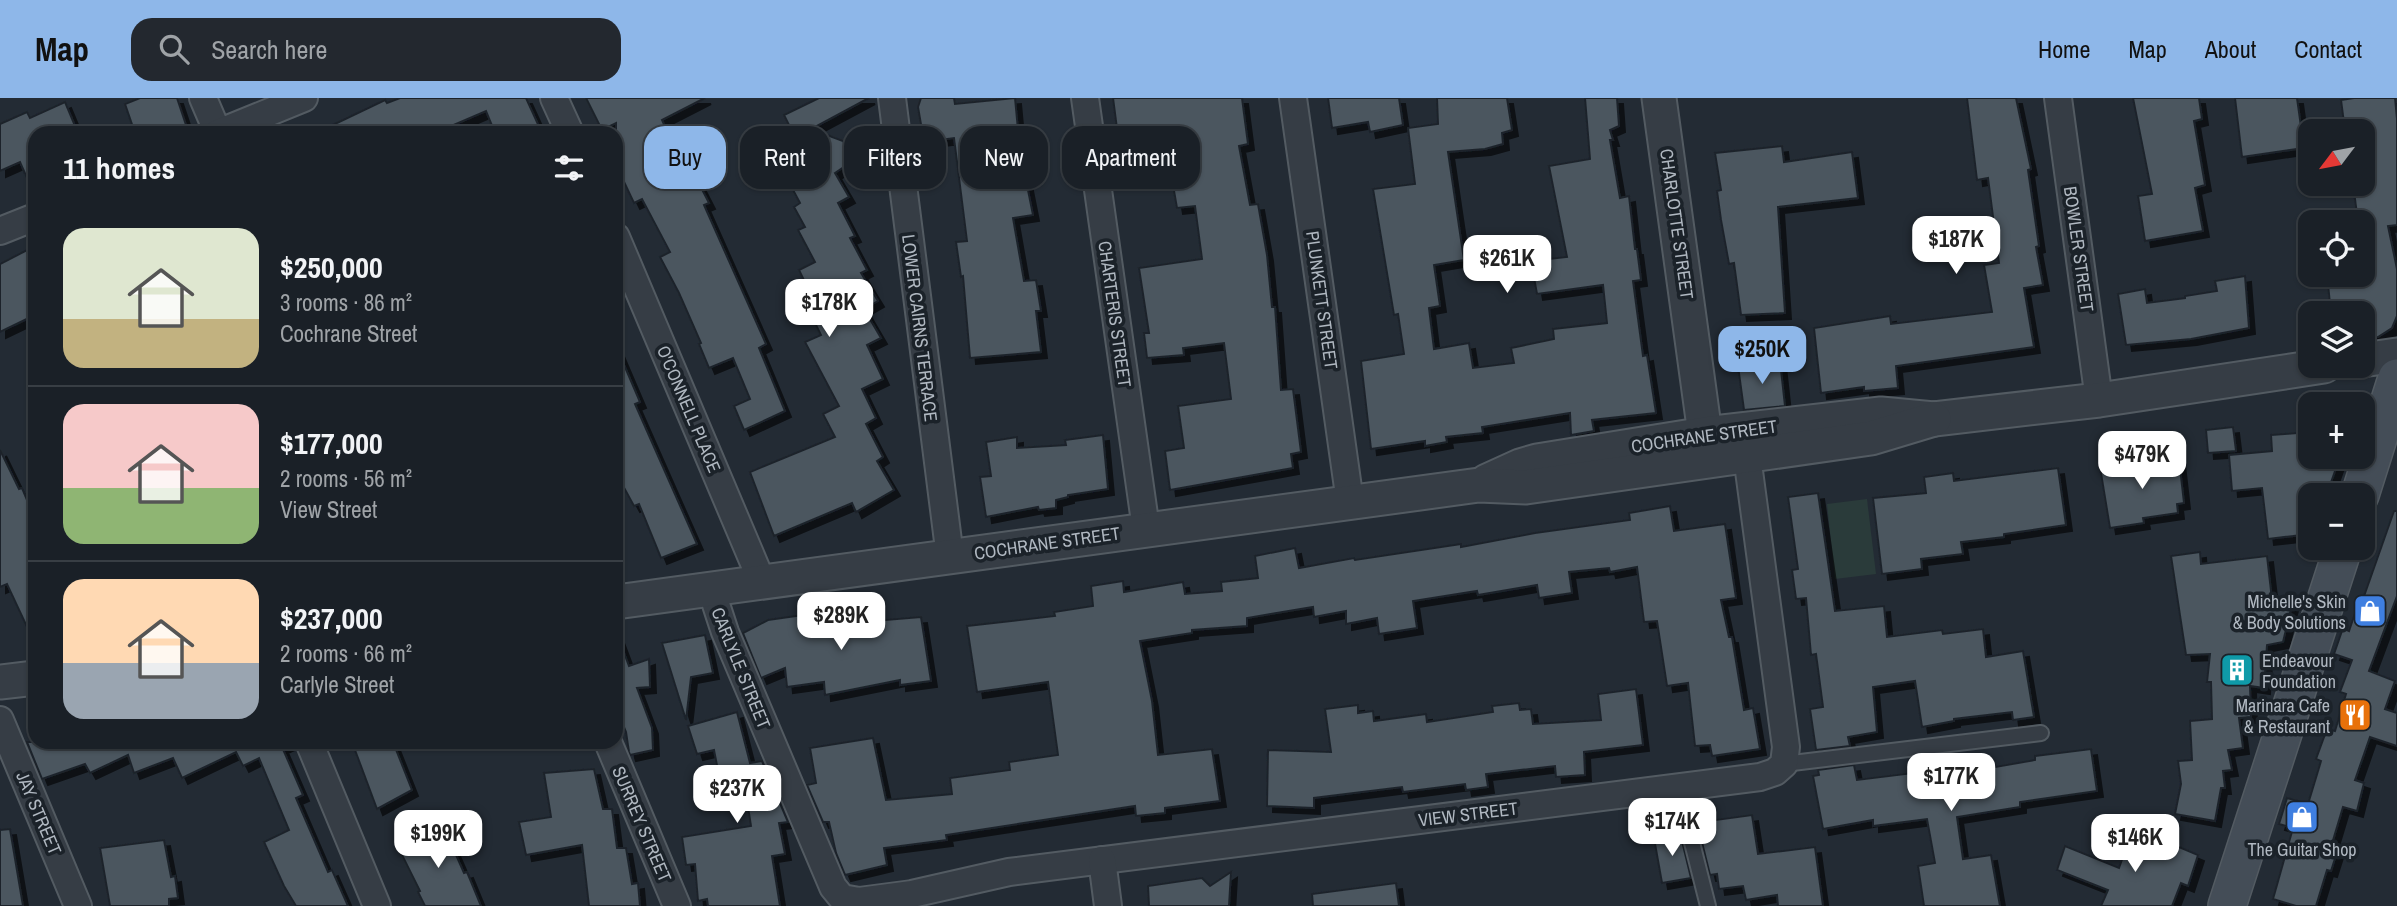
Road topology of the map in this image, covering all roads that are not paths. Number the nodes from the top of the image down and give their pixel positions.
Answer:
1 (203, 98) edge
2 (304, 98) edge
3 (554, 98) edge
4 (892, 98) edge
5 (1085, 98) edge
6 (1293, 98) edge
7 (1659, 98) edge
8 (2059, 98) edge
9 (226, 126) edge
10 (241, 126) edge
11 (567, 126) edge
12 (28, 221) edge
13 (0, 231) edge
14 (623, 254) edge
15 (2397, 355) edge
16 (2375, 358) edge
17 (2298, 370) edge
18 (2397, 378) edge
19 (2099, 400) junction
20 (1934, 419) junction
21 (1705, 434) junction
22 (1747, 456) junction
23 (2364, 483) edge
24 (1479, 485) junction
25 (1350, 502) junction
26 (1146, 529) junction
27 (950, 557) junction
28 (2339, 560) edge
29 (762, 582) junction
30 (711, 589) junction
31 (623, 601) edge
32 (28, 679) edge
33 (1, 681) edge
34 (0, 720) edge
35 (2040, 733) dead end
36 (312, 749) edge
37 (611, 749) edge
38 (1784, 764) junction
39 (1678, 787) junction
40 (1102, 860) junction
41 (842, 898) joint
42 (78, 906) edge
43 (377, 906) edge
44 (677, 906) edge
45 (1108, 906) edge
46 (1709, 906) edge
47 (2227, 906) edge

1 - 9 street
2 - 10 street
3 - 11 street
4 - 27 street, LOWER CAIRNS TERRACE
5 - 26 street, CHARTERIS STREET
6 - 25 street, PLUNKETT STREET
7 - 21 street, CHARLOTTE STREET
8 - 19 street, BOWLER STREET
12 - 13 street
14 - 29 street, O'CONNELL PLACE
15 - 16 street
17 - 19 street, COCHRANE STREET
18 - 23 main road
19 - 20 street, COCHRANE STREET
20 - 21 street, COCHRANE STREET
20 - 22 street, COCHRANE STREET
21 - 24 street, COCHRANE STREET
22 - 24 street, COCHRANE STREET
22 - 38 street
24 - 25 street, COCHRANE STREET
25 - 26 street, COCHRANE STREET
26 - 27 street, COCHRANE STREET
27 - 29 street, COCHRANE STREET
28 - 47 main road
29 - 30 street, COCHRANE STREET
30 - 31 street, COCHRANE STREET
30 - 41 street, CARLYLE STREET
32 - 33 street
34 - 42 street, JAY STREET
35 - 38 lane
36 - 43 street
37 - 44 street, SURREY STREET
38 - 39 street, VIEW STREET
39 - 40 street, VIEW STREET
39 - 46 lane
40 - 41 street, VIEW STREET
40 - 45 street

